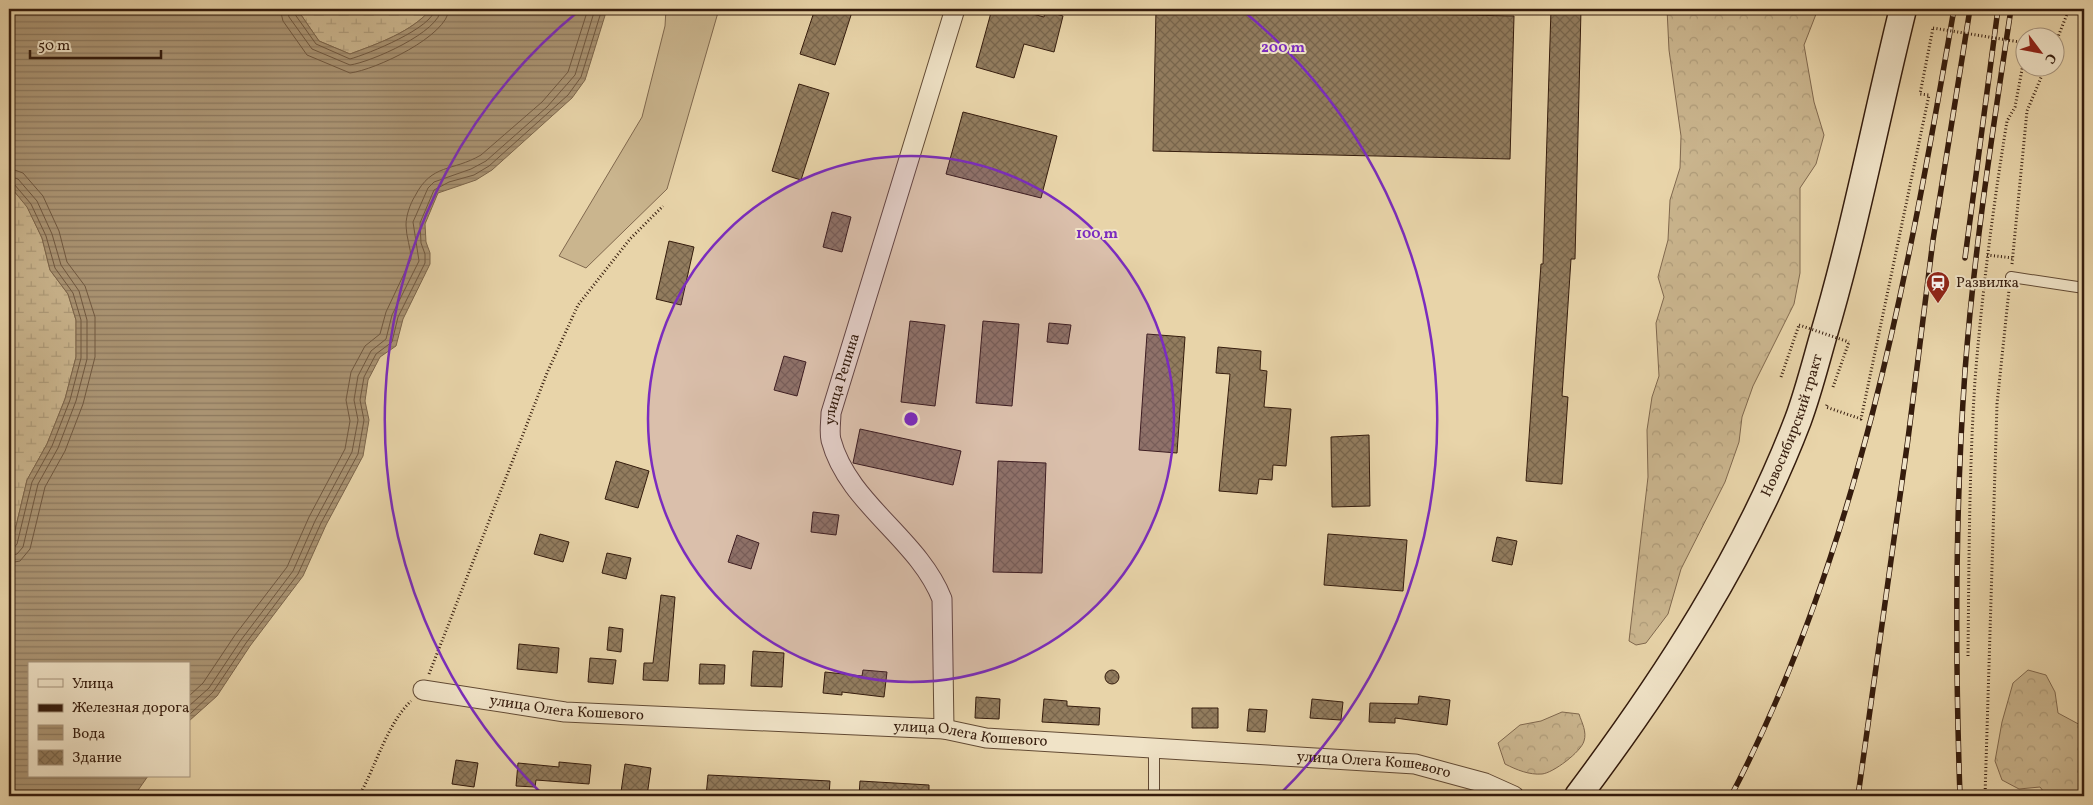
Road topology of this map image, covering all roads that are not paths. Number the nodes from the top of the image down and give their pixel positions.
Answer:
1 (955, 9) edge
2 (1903, 9) edge
3 (2011, 277) road end
4 (2084, 288) edge
5 (423, 690) road end
6 (944, 729) junction
7 (1154, 748) junction
8 (1154, 796) edge
9 (1514, 796) edge
10 (1578, 796) edge

1 - 6 street, улица Репина
2 - 10 main road, Новосибирский тракт
3 - 4 lane
5 - 6 street, улица Олега Кошевого
6 - 7 street, улица Олега Кошевого
7 - 8 lane
7 - 9 street, улица Олега Кошевого

